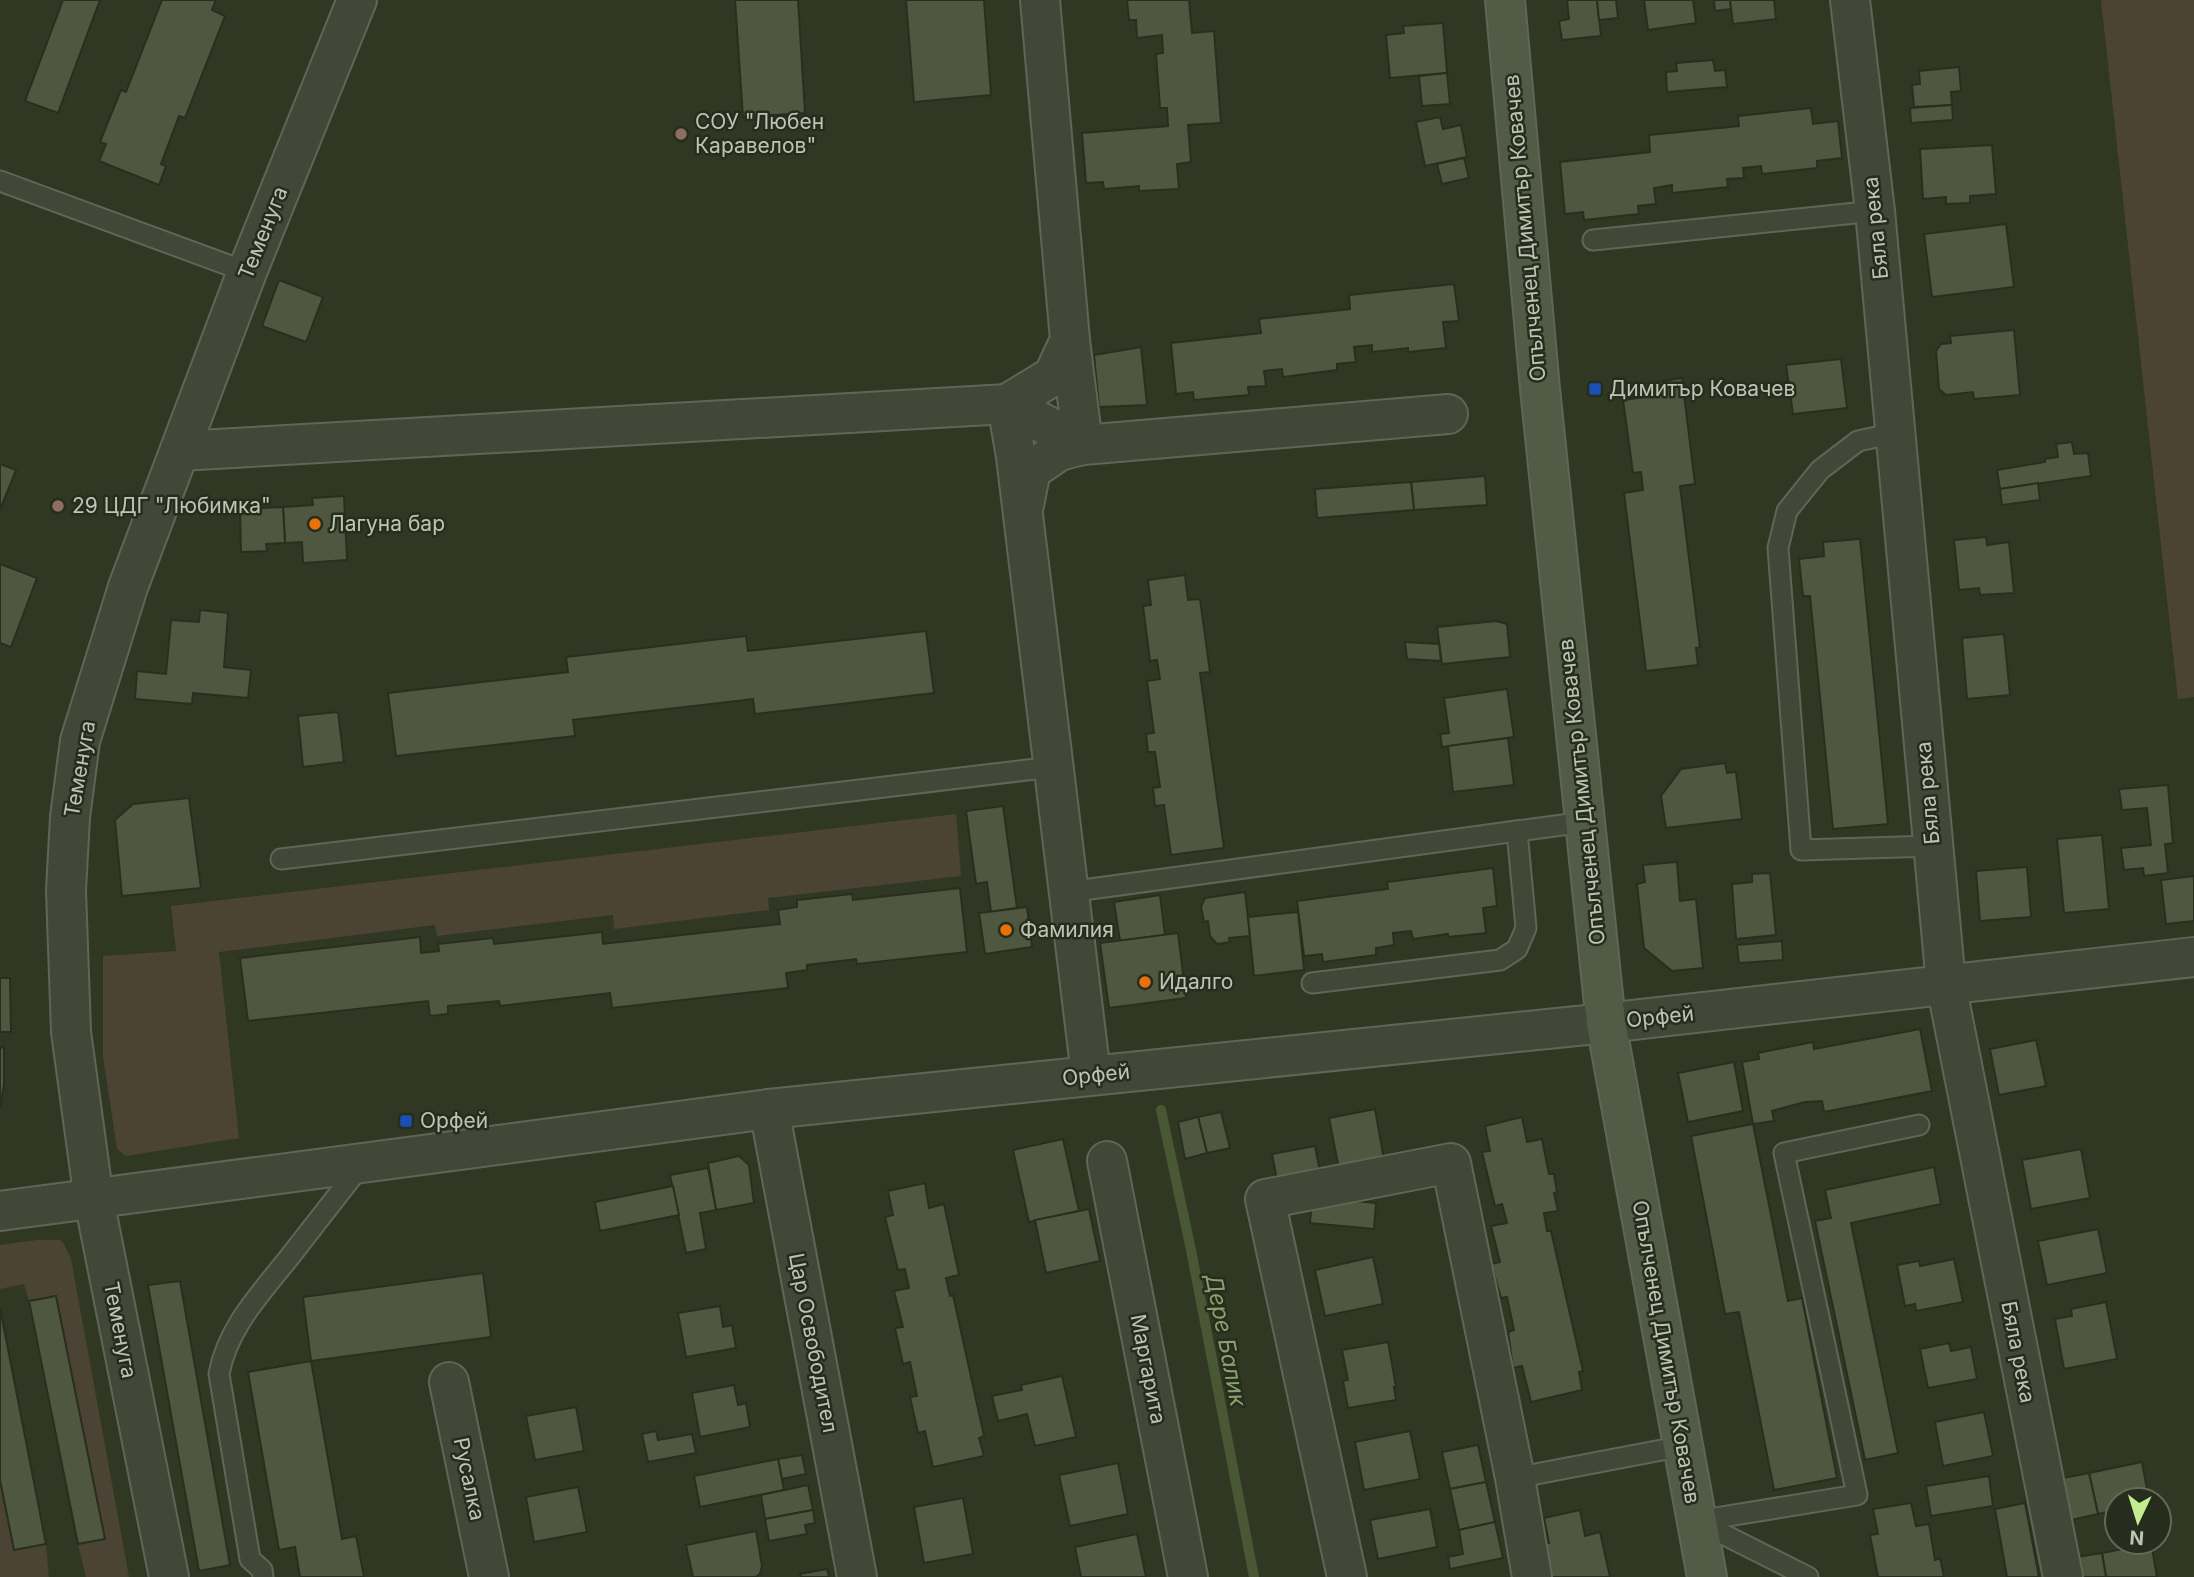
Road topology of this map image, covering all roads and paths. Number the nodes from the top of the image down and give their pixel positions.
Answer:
1 (357, 0) edge
2 (1040, 0) edge
3 (1505, 0) edge
4 (1850, 0) edge
5 (0, 181) edge
6 (1875, 211) junction
7 (1593, 240) dead end
8 (247, 271) junction
9 (1070, 340) junction
10 (1007, 404) junction
11 (1448, 414) dead end
12 (1895, 433) junction
13 (1083, 445) junction
14 (180, 451) junction
15 (1022, 513) junction
16 (1052, 767) junction
17 (1585, 822) junction
18 (1517, 831) junction
19 (1933, 846) junction
20 (281, 859) dead end
21 (1068, 892) junction
22 (2194, 957) edge
23 (1312, 984) dead end
24 (1945, 984) junction
25 (1606, 1023) junction
26 (1091, 1075) junction
27 (769, 1109) junction
28 (1919, 1125) dead end
29 (1107, 1161) dead end
30 (363, 1164) junction
31 (94, 1200) junction
32 (0, 1211) edge
33 (449, 1382) dead end
34 (1683, 1446) junction
35 (1515, 1478) junction
36 (1697, 1521) junction
37 (169, 1577) edge
38 (263, 1577) edge
39 (489, 1577) edge
40 (857, 1577) edge
41 (1188, 1577) edge
42 (1347, 1577) edge
43 (1532, 1577) edge
44 (1707, 1577) edge
45 (1808, 1577) edge
46 (2063, 1577) edge

1 - 8 street, Теменуга
2 - 9 street
3 - 17 street, Опълченец Димитър Ковачев
4 - 6 street, Бяла река
5 - 8 lane
6 - 7 lane
6 - 12 street, Бяла река
8 - 14 street, Теменуга
9 - 10 street
9 - 13 street
10 - 13 street
10 - 14 street
10 - 15 street
11 - 13 street
12 - 19 street, Бяла река
12 - 19 lane
13 - 15 street
14 - 31 street, Теменуга
15 - 16 street
16 - 20 lane
16 - 21 street
17 - 18 lane
17 - 25 street, Опълченец Димитър Ковачев
18 - 21 lane
18 - 23 lane
19 - 24 street, Бяла река
21 - 26 street
22 - 24 street, Орфей
24 - 25 street, Орфей
24 - 46 street, Бяла река
25 - 26 street, Орфей
25 - 34 street, Опълченец Димитър Ковачев
26 - 27 street, Орфей
27 - 30 street, Орфей
27 - 40 street, Цар Освободител
28 - 36 lane
29 - 41 street, Маргарита
30 - 31 street, Орфей
30 - 38 lane
31 - 32 street, Орфей
31 - 37 street, Теменуга
33 - 39 street, Русалка
34 - 35 lane
34 - 36 street, Опълченец Димитър Ковачев
35 - 42 street
35 - 43 street
36 - 44 street, Опълченец Димитър Ковачев
36 - 45 lane

